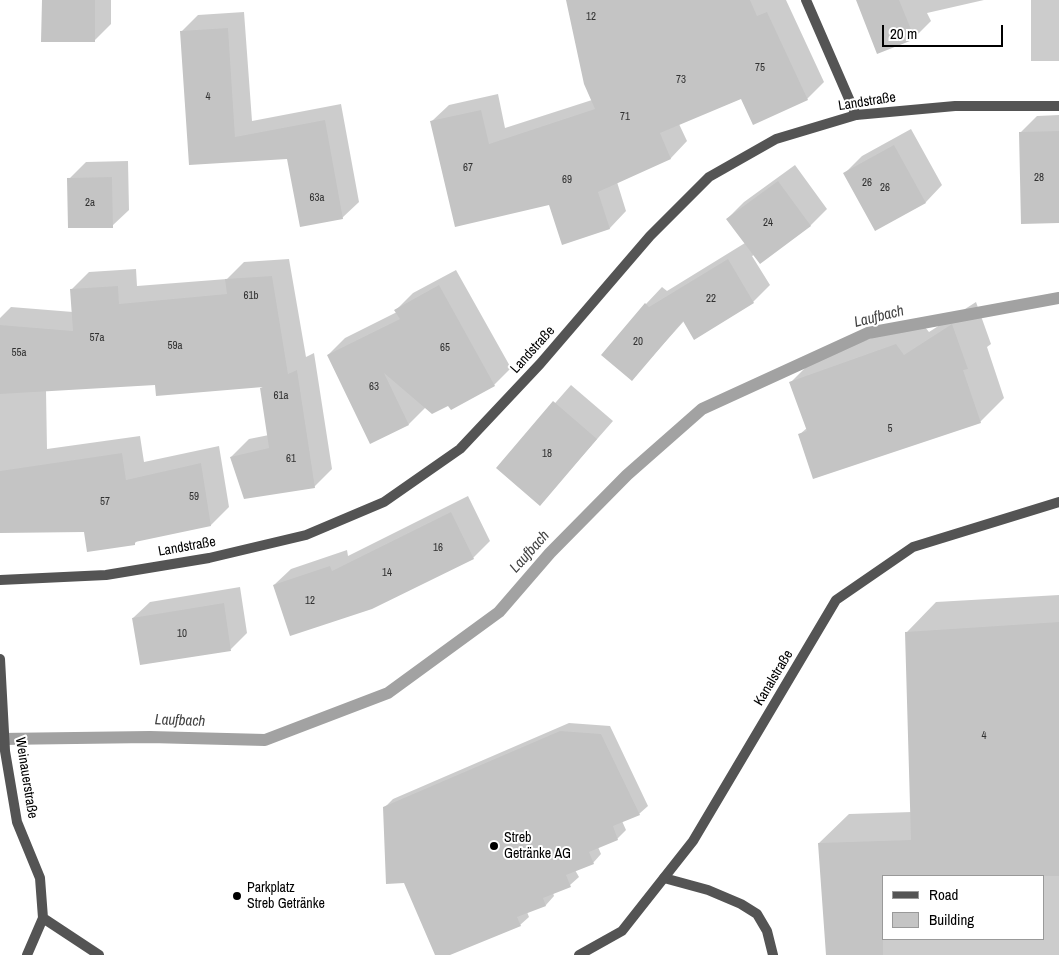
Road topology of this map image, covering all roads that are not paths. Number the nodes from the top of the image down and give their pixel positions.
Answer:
1 (806, 0) edge
2 (1059, 106) edge
3 (856, 115) junction
4 (1059, 502) edge
5 (0, 580) edge
6 (0, 659) edge
7 (664, 878) junction
8 (43, 918) junction
9 (27, 955) edge
10 (99, 955) edge
11 (579, 955) edge
12 (773, 955) edge

1 - 3 street
2 - 3 street, Landstraße
3 - 5 street, Landstraße
4 - 7 street, Kanalstraße
6 - 8 street, Weinauerstraße
7 - 11 street, Kanalstraße
7 - 12 street
8 - 9 street, Weinauerstraße
8 - 10 street

